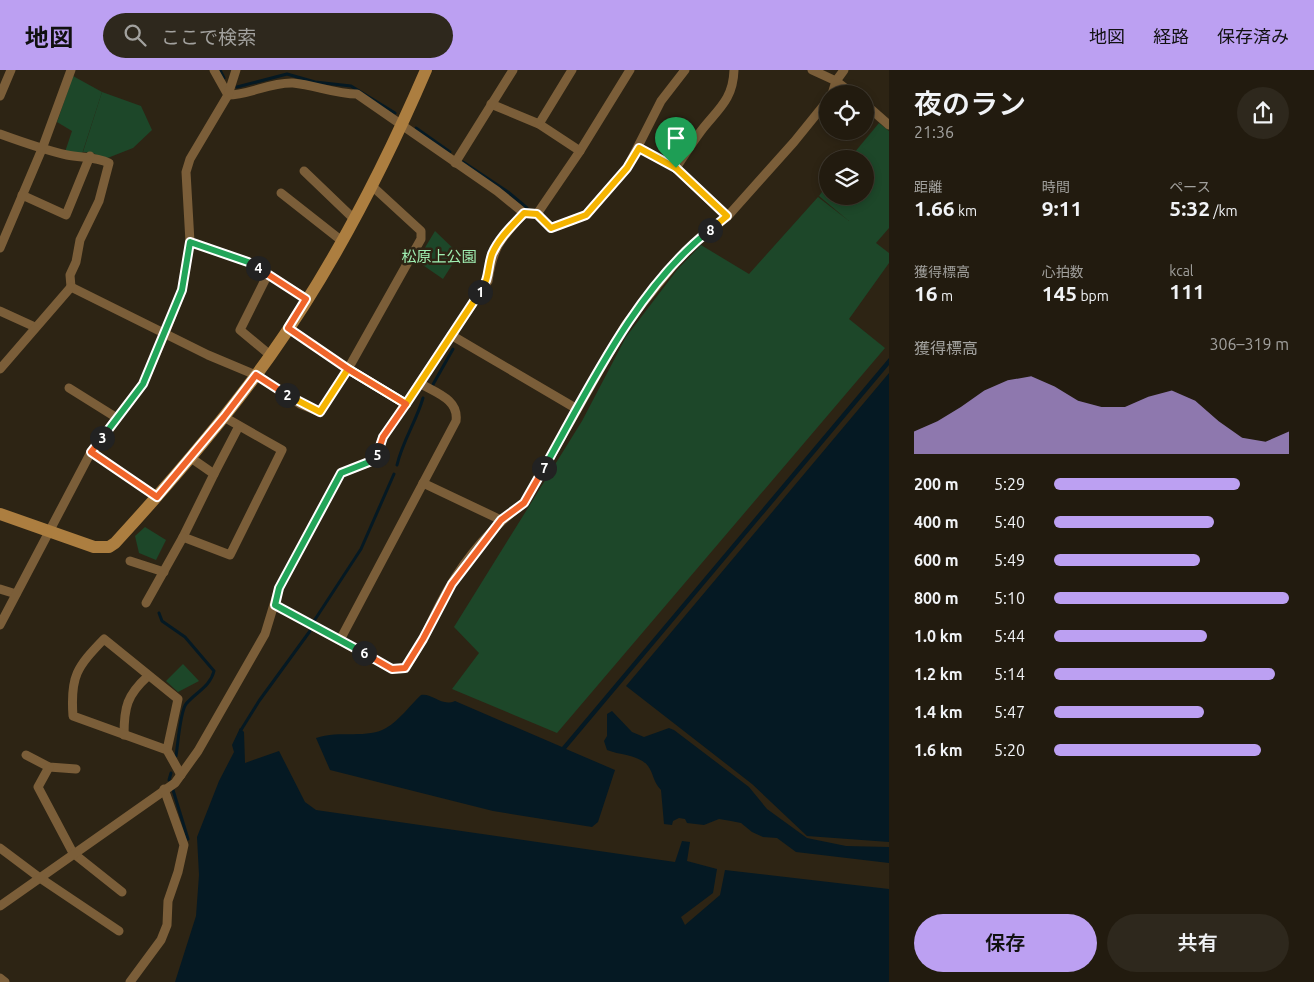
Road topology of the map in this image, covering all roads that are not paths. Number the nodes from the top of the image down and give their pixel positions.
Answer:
1 (11, 70) edge
2 (71, 70) edge
3 (214, 70) edge
4 (236, 70) edge
5 (426, 70) edge
6 (513, 70) edge
7 (572, 70) edge
8 (630, 70) edge
9 (685, 70) edge
10 (734, 70) edge
11 (812, 70) edge
12 (844, 70) edge
13 (836, 81) junction
14 (835, 85) edge
15 (841, 85) edge
16 (228, 95) junction
17 (0, 96) edge
18 (491, 104) junction
19 (819, 111) edge
20 (874, 112) edge
21 (403, 124) junction
22 (539, 124) junction
23 (889, 125) edge
24 (0, 134) edge
25 (639, 148) junction
26 (42, 149) junction
27 (580, 151) junction
28 (90, 156) junction
29 (455, 163) junction
30 (676, 168) junction
31 (304, 171) dead end
32 (372, 186) junction
33 (281, 193) dead end
34 (22, 195) junction
35 (524, 213) junction
36 (537, 214) junction
37 (727, 216) junction
38 (355, 220) junction
39 (342, 241) junction
40 (190, 242) junction
41 (0, 248) edge
42 (268, 274) junction
43 (72, 287) junction
44 (306, 299) junction
45 (0, 311) edge
46 (34, 328) junction
47 (288, 328) junction
48 (165, 334) junction
49 (451, 335) junction
50 (270, 355) junction
51 (0, 369) edge
52 (348, 369) junction
53 (256, 375) junction
54 (421, 384) junction
55 (70, 388) dead end
56 (406, 404) junction
57 (577, 409) junction
58 (224, 417) junction
59 (117, 418) junction
60 (239, 426) junction
61 (91, 452) junction
62 (191, 458) junction
63 (214, 474) junction
64 (422, 483) junction
65 (157, 497) junction
66 (0, 514) edge
67 (501, 520) junction
68 (49, 532) junction
69 (183, 537) junction
70 (130, 561) dead end
71 (164, 572) junction
72 (0, 589) edge
73 (16, 594) junction
74 (146, 603) dead end
75 (275, 605) junction
76 (0, 625) edge
77 (340, 640) junction
78 (148, 676) junction
79 (124, 735) junction
80 (167, 750) junction
81 (26, 755) dead end
82 (49, 767) junction
83 (76, 769) dead end
84 (181, 775) junction
85 (164, 789) junction
86 (0, 848) edge
87 (73, 853) junction
88 (40, 878) junction
89 (122, 892) dead end
90 (0, 906) edge
91 (119, 931) dead end
92 (0, 978) edge
93 (5, 982) edge
94 (130, 982) edge

1 - 17 street
2 - 26 street
3 - 16 street
4 - 16 street
5 - 21 street
6 - 18 street
7 - 22 street
8 - 27 street
9 - 25 street
10 - 30 street
11 - 13 street
12 - 13 street
13 - 14 street
13 - 15 street
16 - 21 street
16 - 40 street
18 - 22 street
18 - 29 street
19 - 37 street
20 - 23 street
21 - 29 street
21 - 32 street
22 - 27 street
24 - 26 street
25 - 30 street
25 - 36 street
26 - 28 street
26 - 34 street
27 - 36 street
28 - 34 street
28 - 43 street
29 - 35 street
30 - 37 street
31 - 38 street
32 - 38 street
32 - 52 street
33 - 39 street
34 - 41 street
35 - 36 street
35 - 49 street
37 - 57 street
38 - 39 street
39 - 44 street
40 - 42 street
40 - 48 street
42 - 44 street
42 - 50 street
43 - 46 street
43 - 48 street
44 - 47 street
45 - 46 street
46 - 51 street
47 - 50 street
47 - 52 street
48 - 53 street
48 - 59 street
49 - 54 street
49 - 57 street
50 - 53 street
52 - 53 street
52 - 56 street
53 - 58 street
54 - 56 street
54 - 64 street
55 - 59 street
56 - 75 street
57 - 67 street
58 - 60 street
58 - 62 street
59 - 61 street
60 - 63 street
60 - 69 street
61 - 65 street
61 - 68 street
62 - 63 street
62 - 65 street
63 - 69 street
64 - 67 street
64 - 77 street
65 - 68 street
66 - 68 street
67 - 77 street
68 - 73 street
69 - 71 street
70 - 71 street
71 - 74 street
72 - 73 street
73 - 76 street
75 - 77 street
75 - 84 street
78 - 79 street
78 - 79 street
78 - 80 street
79 - 80 street
80 - 84 street
81 - 82 street
82 - 83 street
82 - 87 street
84 - 85 street
85 - 87 street
85 - 94 street
86 - 88 street
87 - 88 street
87 - 89 street
88 - 90 street
88 - 91 street
92 - 93 street

